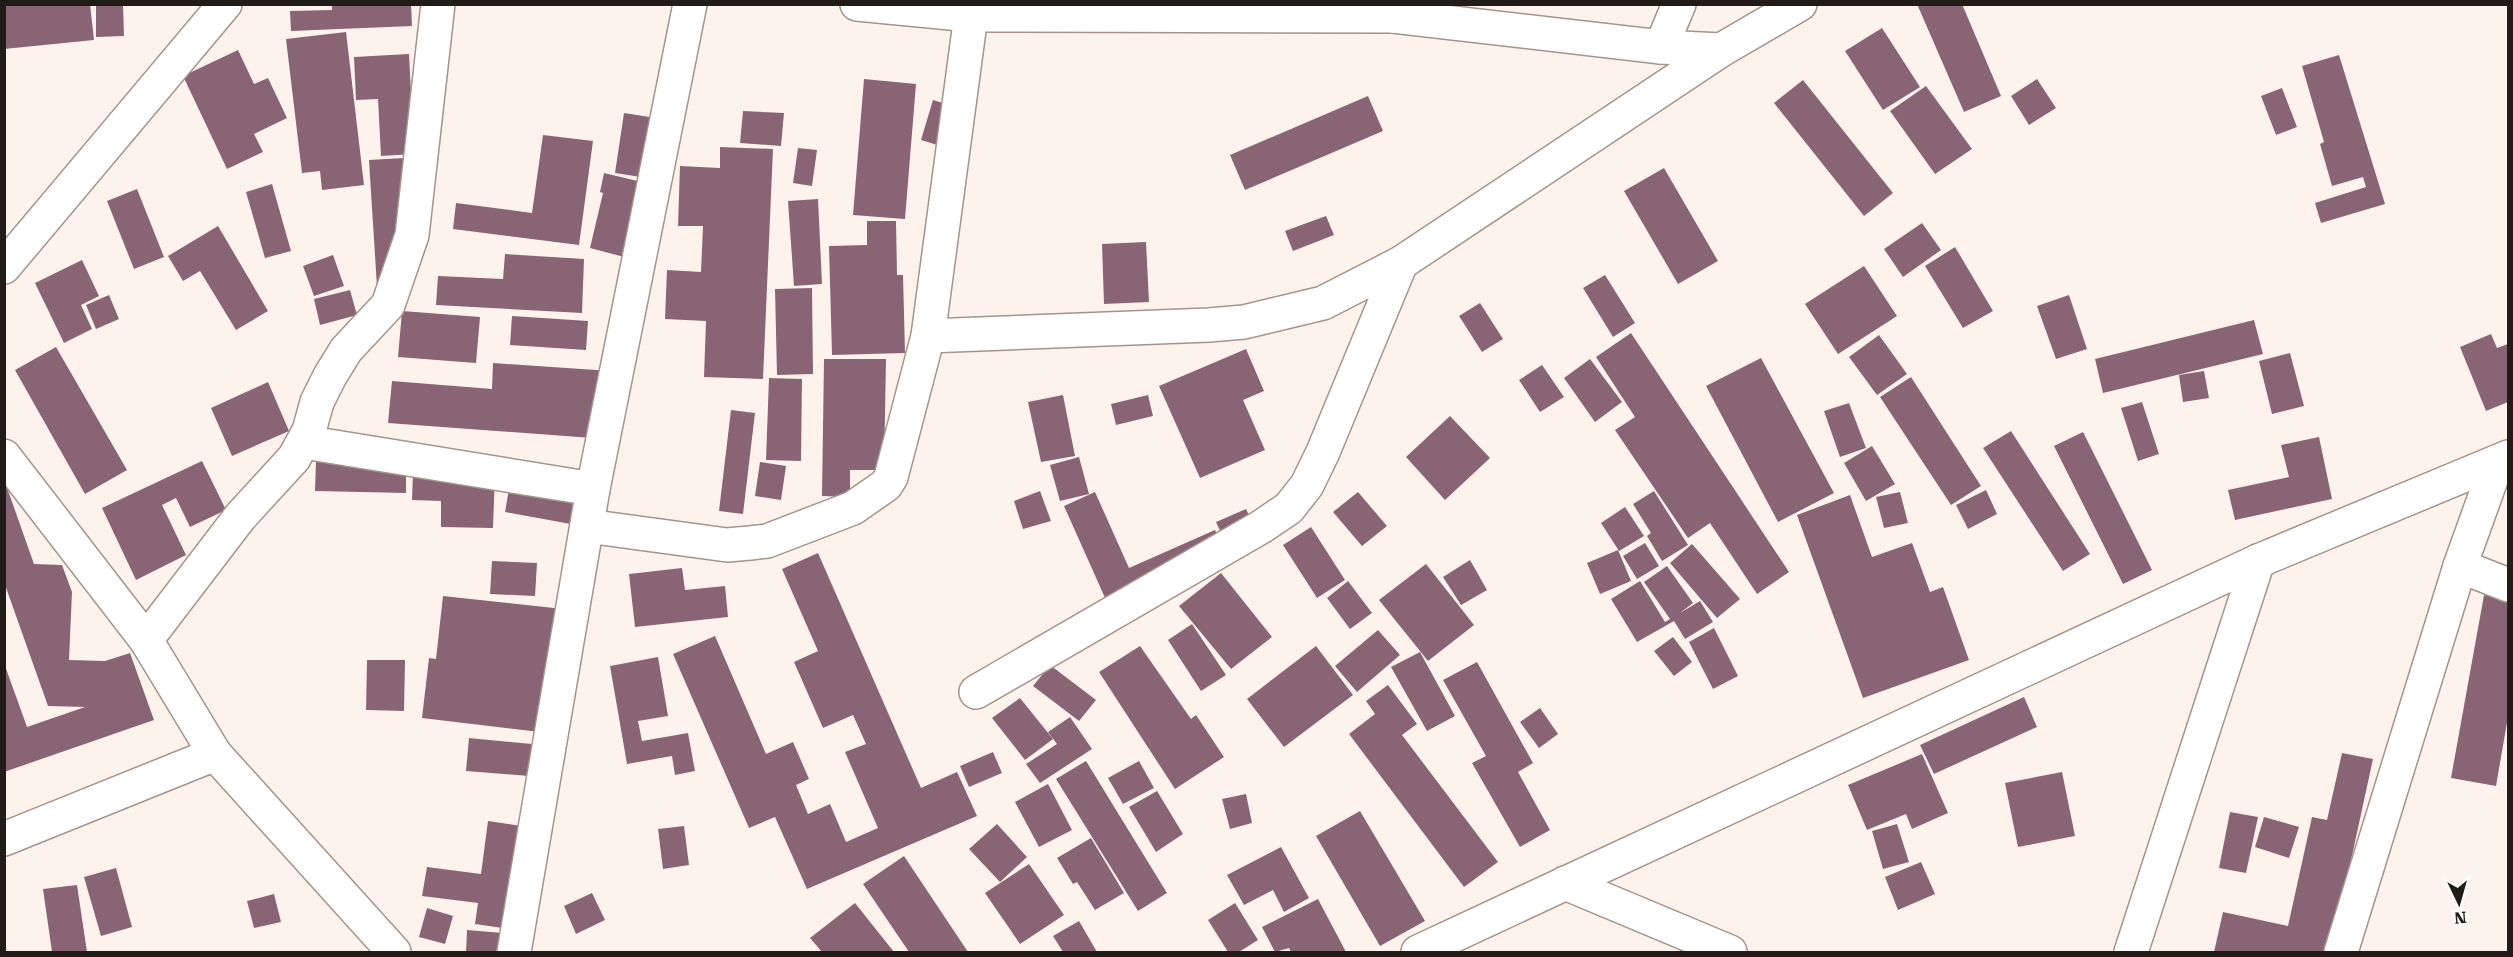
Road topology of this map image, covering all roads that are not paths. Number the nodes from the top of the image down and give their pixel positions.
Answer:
1 (225, 4) edge
2 (438, 4) edge
3 (690, 4) edge
4 (857, 4) edge
5 (1679, 4) edge
6 (1800, 4) edge
7 (1394, 10) edge
8 (971, 15) junction
9 (1660, 47) junction
10 (1721, 50) junction
11 (1401, 263) junction
12 (4, 267) edge
13 (928, 336) junction
14 (304, 442) junction
15 (4, 456) edge
16 (2503, 460) edge
17 (593, 489) junction
18 (587, 526) junction
19 (2258, 561) junction
20 (2460, 566) junction
21 (2508, 585) edge
22 (146, 640) junction
23 (976, 692) dead end
24 (215, 754) junction
25 (4, 839) edge
26 (1564, 883) junction
27 (394, 952) edge
28 (514, 952) edge
29 (1418, 952) edge
30 (1730, 952) edge
31 (2131, 952) edge
32 (2342, 952) edge

1 - 12 street
2 - 14 street
3 - 17 street
4 - 8 street
5 - 9 street
6 - 10 street
7 - 8 street
7 - 9 street
8 - 13 street
9 - 10 street
10 - 11 street
11 - 13 street
11 - 23 street
13 - 18 street
14 - 17 street
14 - 22 street
15 - 22 street
16 - 19 street
16 - 20 street
17 - 18 street
18 - 28 street
19 - 26 street
19 - 31 street
20 - 21 street
20 - 32 street
22 - 24 street
24 - 25 street
24 - 27 street
26 - 29 street
26 - 30 street

